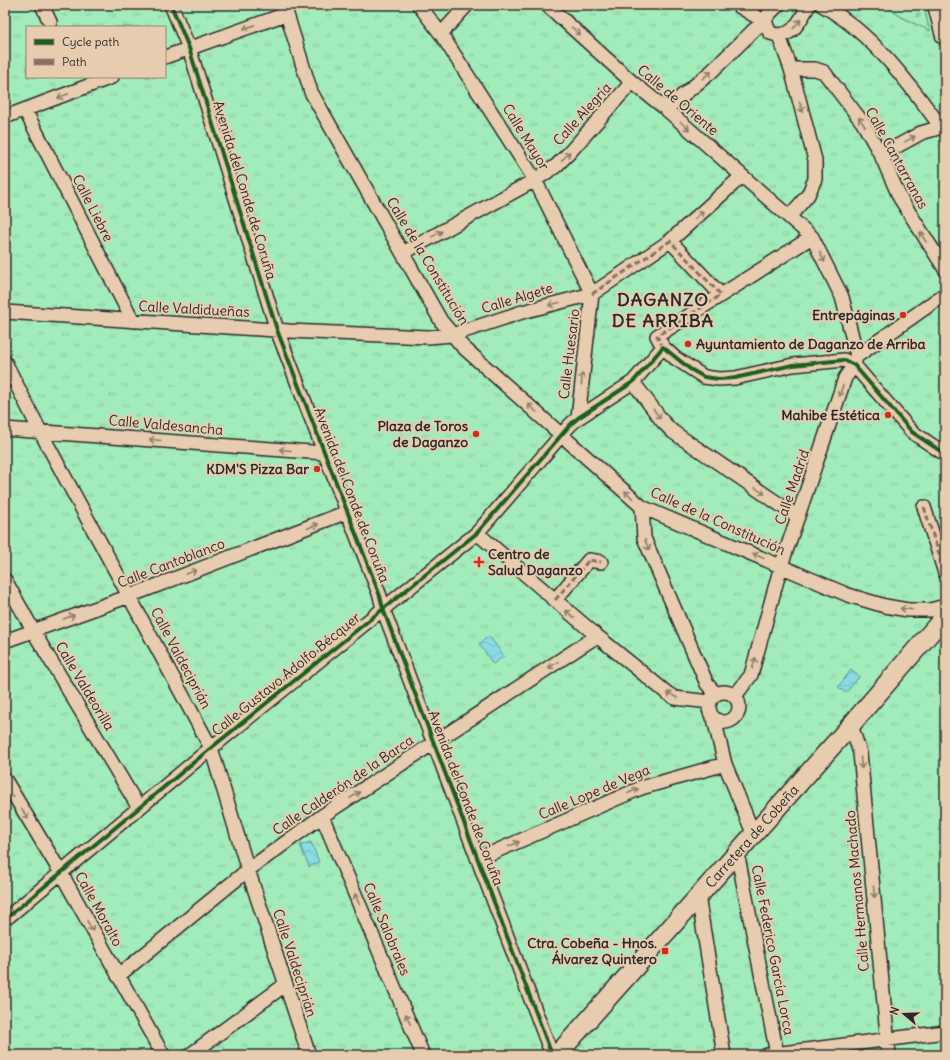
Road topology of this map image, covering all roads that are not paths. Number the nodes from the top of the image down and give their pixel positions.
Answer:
1 (42, 5) edge
2 (171, 5) edge
3 (419, 5) edge
4 (467, 5) edge
5 (547, 5) edge
6 (737, 5) edge
7 (778, 5) edge
8 (810, 5) edge
9 (822, 5) edge
10 (937, 5) edge
11 (285, 10) edge
12 (50, 22) dead end
13 (765, 22) junction
14 (441, 34) junction
15 (944, 34) edge
16 (779, 36) junction
17 (189, 48) junction
18 (166, 57) edge
19 (791, 69) junction
20 (109, 78) edge
21 (632, 82) junction
22 (666, 109) junction
23 (25, 110) junction
24 (5, 117) edge
25 (943, 127) edge
26 (881, 155) junction
27 (742, 176) junction
28 (535, 180) junction
29 (790, 216) junction
30 (812, 237) junction
31 (670, 241) junction
32 (403, 253) junction
33 (945, 269) edge
34 (592, 294) junction
35 (945, 294) edge
36 (721, 295) junction
37 (5, 312) edge
38 (134, 321) junction
39 (277, 330) junction
40 (452, 335) junction
41 (663, 347) junction
42 (855, 360) junction
43 (5, 362) edge
44 (633, 382) junction
45 (578, 418) junction
46 (5, 429) edge
47 (40, 431) junction
48 (562, 434) junction
49 (324, 454) junction
50 (945, 454) edge
51 (642, 507) junction
52 (924, 507) dead end
53 (347, 512) junction
54 (798, 517) junction
55 (477, 533) junction
56 (601, 562) dead end
57 (781, 566) junction
58 (945, 573) edge
59 (5, 580) edge
60 (130, 596) junction
61 (555, 600) junction
62 (945, 606) edge
63 (383, 609) junction
64 (945, 616) edge
65 (33, 630) junction
66 (597, 636) junction
67 (5, 641) edge
68 (735, 696) junction
69 (713, 698) junction
70 (714, 719) junction
71 (732, 720) junction
72 (851, 725) junction
73 (434, 744) junction
74 (211, 748) junction
75 (724, 758) junction
76 (5, 780) edge
77 (10, 799) edge
78 (139, 808) junction
79 (322, 816) junction
80 (753, 833) junction
81 (737, 852) junction
82 (478, 859) junction
83 (248, 870) junction
84 (61, 873) junction
85 (698, 896) junction
86 (9, 916) dead end
87 (118, 976) junction
88 (286, 984) junction
89 (945, 1032) edge
90 (888, 1040) junction
91 (772, 1054) edge
92 (163, 1055) edge
93 (190, 1055) edge
94 (309, 1055) edge
95 (423, 1055) edge
96 (552, 1055) edge
97 (557, 1055) edge
98 (724, 1055) edge
99 (889, 1055) edge

1 - 12 street
2 - 17 street, Avenida del Conde de Coruña
3 - 14 street, Calle Mayor
4 - 14 street
5 -> 21 street, Calle de Oriente
6 - 13 street
7 - 13 street
16 -> 8 street
9 - 25 street
10 - 15 street
11 -> 17 street
11 - 32 street, Calle de la Constitución
13 - 16 street
22 -> 13 street
14 - 28 street, Calle Mayor
16 - 19 street
17 - 18 street
17 - 39 street, Avenida del Conde de Coruña
26 -> 19 street, Calle Cantarranas
19 -> 29 street
20 -> 23 street
21 - 22 street, Calle de Oriente
28 -> 21 street, Calle Alegría
22 -> 27 street, Calle de Oriente
23 - 24 street
23 - 38 street, Calle Liebre
26 -> 25 street
33 -> 26 street, Calle Cantarranas
27 - 29 street, Calle de Oriente
31 -> 27 street, Calle Algete
32 -> 28 street, Calle Alegría
28 - 34 street, Calle Mayor
29 - 30 street, Calle de Oriente
30 - 36 street
30 -> 42 street, Calle de Oriente
31 - 34 street, Calle Algete
31 - 36 street
32 - 40 street, Calle de la Constitución
34 -> 40 street, Calle Algete
45 -> 34 street, Calle Huesario
35 - 42 street
36 - 41 street
37 - 38 street, Calle Valdidueñas
38 - 39 street, Calle Valdidueñas
39 - 40 street, Calle Valdidueñas
39 - 49 street, Avenida del Conde de Coruña
48 -> 40 street, Calle de la Constitución
41 - 42 street
41 - 44 street, Calle Gustavo Adolfo Bécquer
42 - 50 street
42 -> 54 street, Calle Madrid
43 - 47 street, Calle Valdeciprián
44 - 45 street, Calle Gustavo Adolfo Bécquer
44 -> 54 street
45 - 48 street, Calle Gustavo Adolfo Bécquer
46 - 47 street, Calle Valdesancha
49 -> 47 street, Calle Valdesancha
47 - 60 street, Calle Valdeciprián
51 -> 48 street, Calle de la Constitución
48 - 55 street, Calle Gustavo Adolfo Bécquer
49 - 53 street, Avenida del Conde de Coruña
57 -> 51 street, Calle de la Constitución
51 -> 69 street
52 - 58 street
60 -> 53 street, Calle Cantoblanco
53 - 63 street, Avenida del Conde de Coruña
54 - 57 street, Calle Madrid
55 - 61 street
55 - 63 street, Calle Gustavo Adolfo Bécquer
56 - 61 street
62 -> 57 street, Calle de la Constitución
68 -> 57 street, Calle Madrid
59 - 65 street, Calle Valdeorilla
65 -> 60 street, Calle Cantoblanco
60 - 74 street, Calle Valdeciprián
66 -> 61 street
63 - 73 street, Avenida del Conde de Coruña
63 - 74 street, Calle Gustavo Adolfo Bécquer
64 - 72 street, Carretera de Cobeña
65 - 67 street, Calle Cantoblanco
65 - 78 street, Calle Valdeorilla
69 -> 66 street
66 -> 73 street, Calle Calderón de la Barca
68 - 69 street
68 - 71 street
69 - 70 street
70 - 71 street
70 - 75 street
71 - 75 street
72 - 80 street, Carretera de Cobeña
72 -> 90 street, Calle Hermanos Machado
79 -> 73 street, Calle Calderón de la Barca
73 - 82 street, Avenida del Conde de Coruña
74 - 78 street, Calle Gustavo Adolfo Bécquer
74 - 83 street, Calle Valdeciprián
75 - 80 street
82 -> 75 street, Calle Lope de Vega
76 - 77 street, Calle Moralto
77 -> 84 street, Calle Moralto
78 - 84 street, Calle Gustavo Adolfo Bécquer
79 - 83 street, Calle Calderón de la Barca
95 -> 79 street, Calle Salobrales
80 - 81 street, Carretera de Cobeña
81 - 85 street, Carretera de Cobeña
81 - 91 street, Calle Federico García Lorca
82 - 96 street, Avenida del Conde de Coruña
83 - 87 street, Calle Calderón de la Barca
83 - 88 street, Calle Valdeciprián
84 - 86 street, Calle Gustavo Adolfo Bécquer
84 -> 87 street, Calle Moralto
85 - 97 street, Carretera de Cobeña
85 - 98 street
87 - 92 street, Calle Moralto
88 - 93 street
88 - 94 street, Calle Valdeciprián
89 - 90 street
90 - 91 street
90 - 99 street, Calle Hermanos Machado

